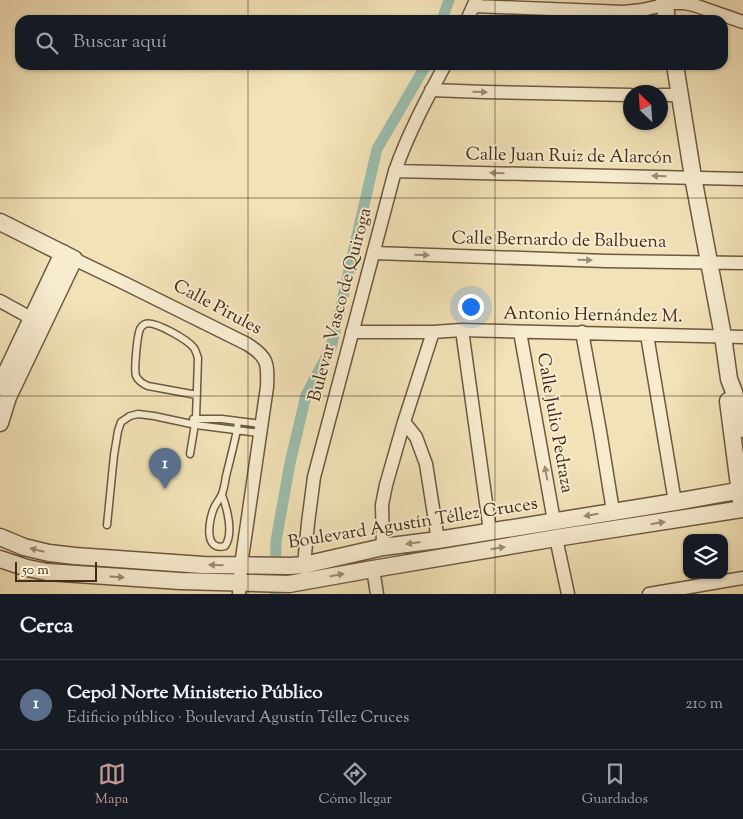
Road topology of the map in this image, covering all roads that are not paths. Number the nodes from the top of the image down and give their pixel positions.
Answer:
1 (475, 3) edge
2 (665, 9) edge
3 (469, 15) edge
4 (723, 15) edge
5 (728, 17) edge
6 (743, 22) edge
7 (442, 70) edge
8 (676, 70) edge
9 (431, 90) junction
10 (623, 95) edge
11 (668, 95) edge
12 (680, 95) junction
13 (395, 171) junction
14 (694, 177) junction
15 (743, 179) edge
16 (0, 222) edge
17 (374, 253) junction
18 (69, 256) junction
19 (710, 262) junction
20 (743, 263) edge
21 (0, 302) edge
22 (32, 318) junction
23 (462, 330) junction
24 (352, 332) junction
25 (433, 332) junction
26 (520, 332) junction
27 (582, 332) junction
28 (647, 335) junction
29 (723, 336) junction
30 (743, 337) edge
31 (729, 379) junction
32 (0, 386) edge
33 (197, 395) junction
34 (238, 421) junction
35 (196, 422) junction
36 (404, 422) junction
37 (0, 423) edge
38 (260, 429) junction
39 (743, 429) edge
40 (237, 430) junction
41 (190, 454) dead end
42 (741, 490) edge
43 (222, 495) junction
44 (675, 502) junction
45 (743, 510) edge
46 (613, 511) junction
47 (554, 521) junction
48 (107, 525) dead end
49 (490, 531) junction
50 (0, 537) edge
51 (556, 538) junction
52 (438, 540) junction
53 (383, 547) junction
54 (0, 559) edge
55 (241, 565) junction
56 (297, 565) junction
57 (373, 569) junction
58 (743, 578) edge
59 (296, 587) edge
60 (239, 588) edge
61 (377, 594) edge
62 (568, 594) edge
63 (649, 594) edge

1 - 2 street
1 - 3 street
2 - 4 street
5 - 6 street
7 - 9 street, Bulevar Vasco de Quiroga
8 - 12 street
9 -> 10 street
9 - 13 street, Bulevar Vasco de Quiroga
11 - 12 street
12 - 14 street
14 -> 13 street, Calle Juan Ruiz de Alarcón
13 - 17 street, Bulevar Vasco de Quiroga
14 - 15 street, Calle Juan Ruiz de Alarcón
14 - 19 street
16 - 18 street, Calle Pirules
17 -> 19 street, Calle Bernardo de Balbuena
17 - 24 street, Bulevar Vasco de Quiroga
18 - 22 street
18 - 37 street
18 - 38 street, Calle Pirules
19 - 20 street, Calle Bernardo de Balbuena
19 - 29 street
21 - 22 street
22 - 32 street
23 - 25 street, Antonio Hernández M.
23 - 26 street, Antonio Hernández M.
23 - 49 street
24 - 25 street, Antonio Hernández M.
24 - 56 street, Bulevar Vasco de Quiroga
25 - 36 street
26 - 27 street, Antonio Hernández M.
47 -> 26 street, Calle Julio Pedraza
27 - 28 street, Antonio Hernández M.
27 - 46 street
28 - 29 street, Antonio Hernández M.
28 - 44 street
29 - 30 street, Antonio Hernández M.
29 - 31 street
31 - 39 street
31 - 42 street
33 - 33 lane
33 - 35 lane
34 - 35 lane
34 - 38 lane
34 - 40 lane
35 - 40 lane
35 - 41 lane
35 - 48 lane
36 - 52 street
36 - 53 street
38 - 40 lane
38 - 55 street, Calle Pirules
40 - 43 lane
42 - 44 street, Boulevard Agustín Téllez Cruces
42 - 45 street
43 - 43 lane
44 - 46 street, Boulevard Agustín Téllez Cruces
51 -> 45 street, Boulevard Agustín Téllez Cruces
46 -> 47 street, Boulevard Agustín Téllez Cruces
47 - 49 street, Boulevard Agustín Téllez Cruces
49 - 52 street, Boulevard Agustín Téllez Cruces
55 -> 50 street, Boulevard Agustín Téllez Cruces
57 -> 51 street, Boulevard Agustín Téllez Cruces
51 - 62 street
52 -> 53 street, Boulevard Agustín Téllez Cruces
53 - 56 street, Boulevard Agustín Téllez Cruces
54 -> 60 street, Boulevard Agustín Téllez Cruces
55 - 56 street, Boulevard Agustín Téllez Cruces
55 - 60 street, Calle Pirules
59 -> 57 street, Boulevard Agustín Téllez Cruces
57 - 61 street
58 - 63 street
59 - 60 street, Boulevard Agustín Téllez Cruces

